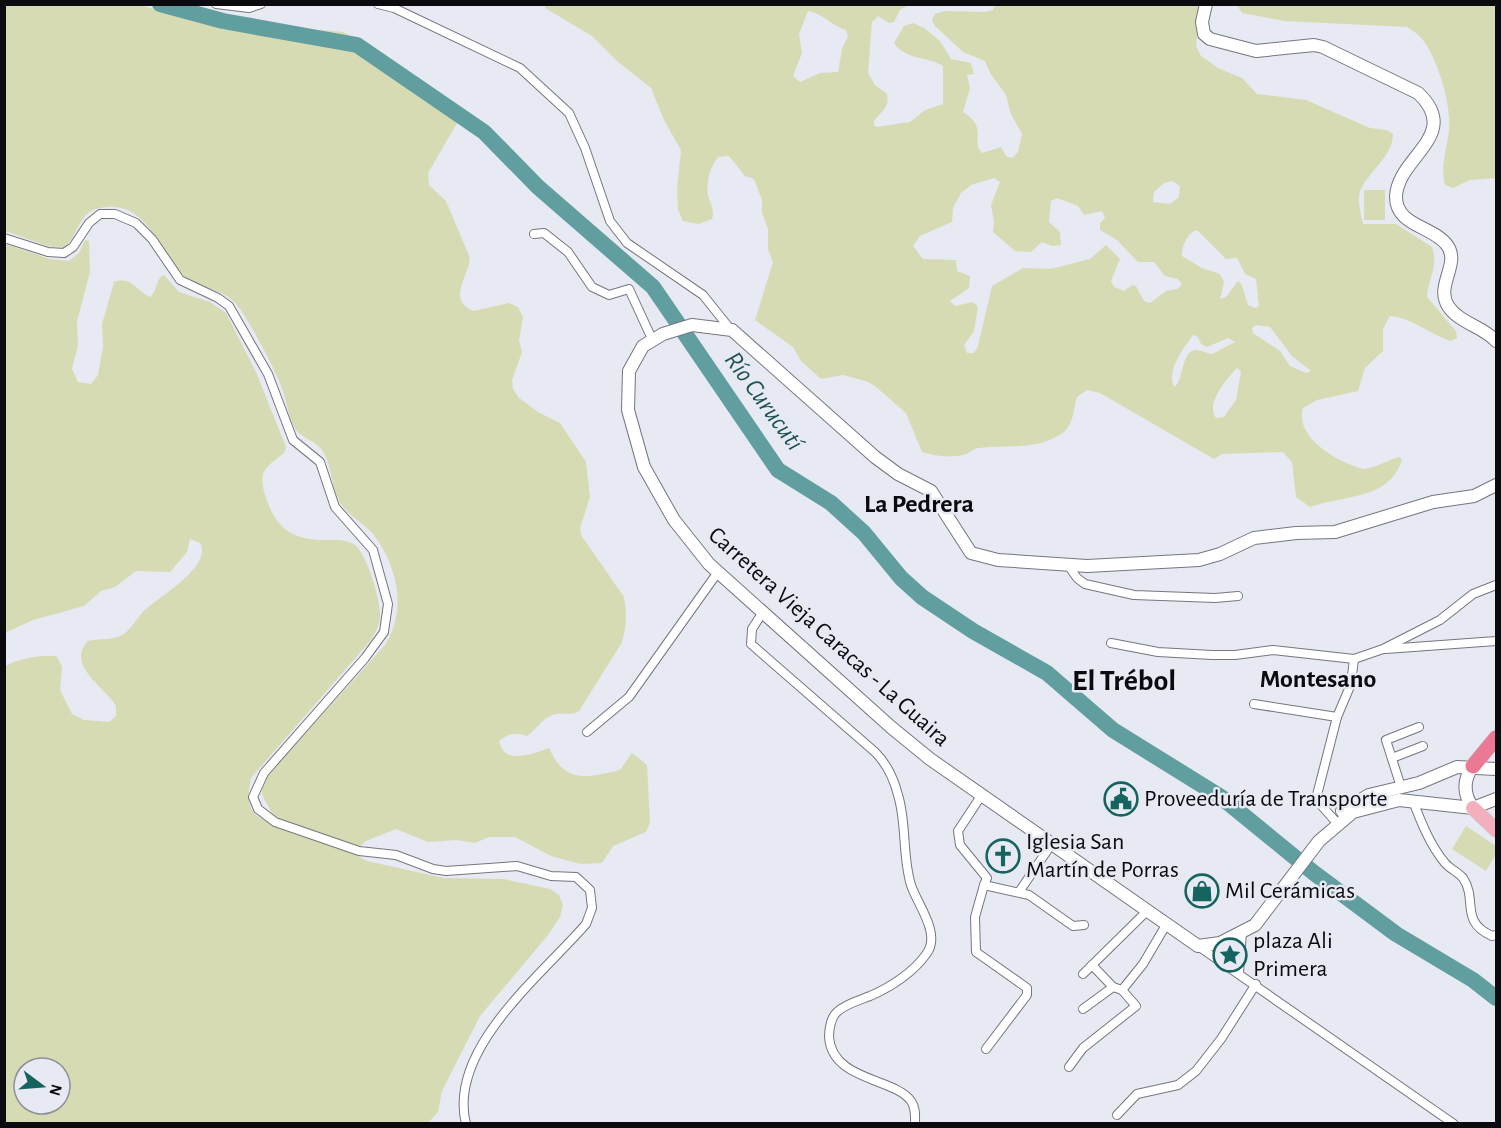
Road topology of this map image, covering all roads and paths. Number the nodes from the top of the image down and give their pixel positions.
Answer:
1 (216, 4) edge
2 (261, 4) edge
3 (378, 4) edge
4 (1206, 4) edge
5 (534, 234) dead end
6 (4, 238) edge
7 (732, 330) junction
8 (652, 339) junction
9 (1497, 341) edge
10 (1497, 485) edge
11 (1068, 565) junction
12 (718, 572) junction
13 (1497, 585) edge
14 (1238, 596) dead end
15 (763, 612) junction
16 (1497, 641) edge
17 (1111, 643) dead end
18 (1383, 650) junction
19 (1354, 659) junction
20 (1254, 704) dead end
21 (1337, 717) junction
22 (1419, 727) dead end
23 (587, 732) dead end
24 (1497, 738) edge
25 (1423, 746) dead end
26 (1392, 758) junction
27 (1473, 766) junction
28 (1497, 769) edge
29 (1401, 787) junction
30 (981, 796) junction
31 (1497, 799) edge
32 (1413, 801) junction
33 (1473, 808) junction
34 (1335, 821) junction
35 (1497, 830) edge
36 (1051, 845) junction
37 (984, 885) junction
38 (1019, 892) junction
39 (1147, 912) junction
40 (1084, 925) dead end
41 (1166, 925) junction
42 (1242, 932) junction
43 (1497, 935) edge
44 (1198, 946) junction
45 (1092, 965) junction
46 (1239, 973) junction
47 (1083, 974) dead end
48 (1256, 984) junction
49 (1113, 987) junction
50 (1122, 990) junction
51 (1083, 1009) dead end
52 (986, 1049) dead end
53 (1069, 1067) dead end
54 (1117, 1115) dead end
55 (466, 1124) edge
56 (915, 1124) edge
57 (1454, 1124) edge

1 - 2 street
3 - 7 street
4 - 9 main road
5 - 8 street
6 - 55 street
7 - 8 main road, Carretera Vieja Caracas - La Guaira
7 - 11 main road
8 - 12 main road, Carretera Vieja Caracas - La Guaira
10 - 11 main road
11 - 14 street
12 - 15 main road, Carretera Vieja Caracas - La Guaira
12 - 23 street
13 - 18 street
15 - 30 main road, Carretera Vieja Caracas - La Guaira
15 - 56 street
16 - 18 street
17 - 19 street
18 - 19 street
19 - 21 street
20 - 21 street
21 - 34 street
22 - 26 street
24 - 27 highway
25 - 26 street
26 - 29 street
27 - 28 main road
27 - 29 main road
27 - 33 main road
29 - 34 main road
30 - 36 main road, Carretera Vieja Caracas - La Guaira
30 - 37 street
31 - 33 main road
32 - 33 main road
32 - 34 main road
32 - 43 street
33 - 35 main road
34 - 42 main road
36 - 38 street
36 - 39 main road, Carretera Vieja Caracas - La Guaira
37 - 38 street
37 - 52 street
38 - 40 street
39 - 41 main road, Carretera Vieja Caracas - La Guaira
39 - 45 street
41 - 44 main road, Carretera Vieja Caracas - La Guaira
41 - 50 street
42 - 44 main road
42 - 46 street
44 - 46 street
45 - 47 street
45 - 49 street
46 - 48 street
48 - 54 street
48 - 57 street
49 - 50 street
49 - 51 street
50 - 53 street

